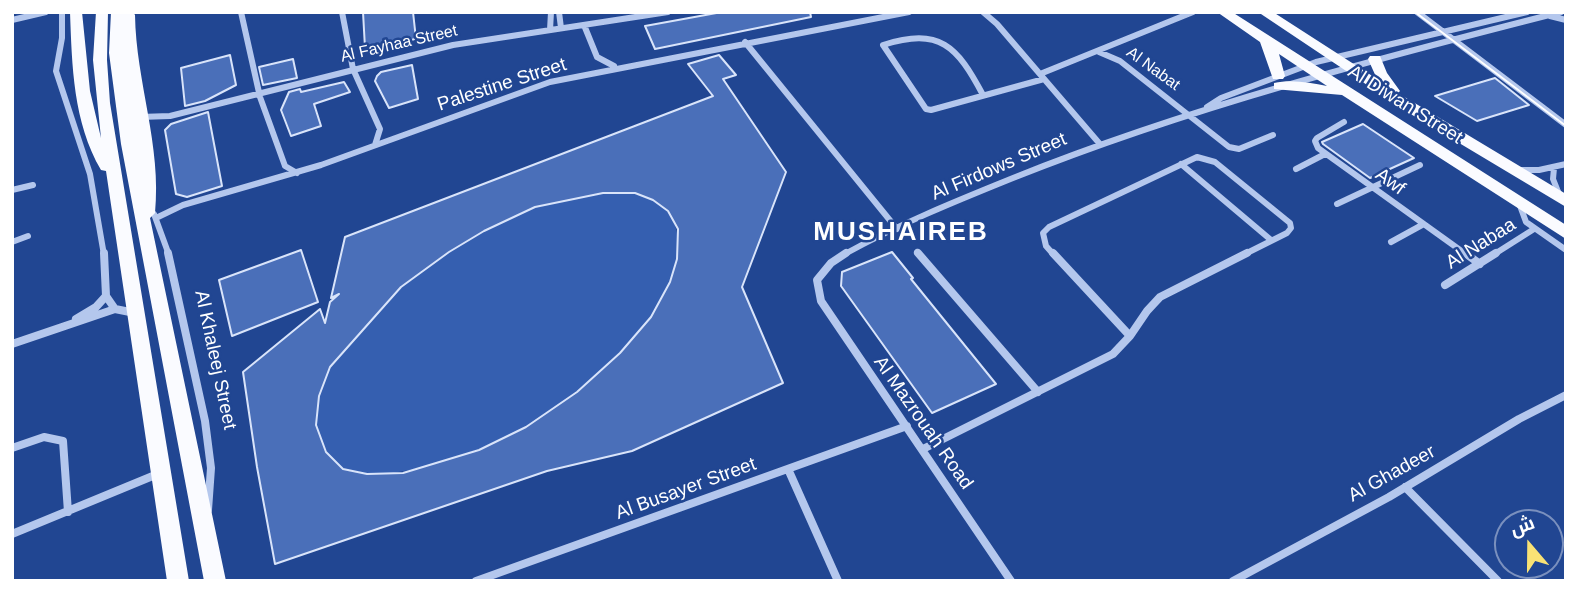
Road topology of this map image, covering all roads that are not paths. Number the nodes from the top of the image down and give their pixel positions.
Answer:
1 (46, 12) edge
2 (62, 12) edge
3 (76, 12) edge
4 (102, 12) edge
5 (117, 12) edge
6 (129, 12) edge
7 (241, 12) edge
8 (342, 12) edge
9 (551, 12) edge
10 (559, 12) edge
11 (668, 12) edge
12 (909, 12) edge
13 (983, 12) edge
14 (990, 12) edge
15 (1193, 12) edge
16 (1223, 12) edge
17 (1240, 12) edge
18 (1264, 12) edge
19 (1417, 12) edge
20 (1527, 12) edge
21 (1559, 13) edge
22 (1549, 16) junction
23 (1566, 19) edge
24 (12, 20) edge
25 (997, 24) junction
26 (584, 25) junction
27 (561, 29) junction
28 (550, 30) junction
29 (1444, 32) junction
30 (1453, 39) junction
31 (1264, 40) junction
32 (745, 42) junction
33 (1099, 52) junction
34 (595, 54) junction
35 (1375, 59) junction
36 (642, 63) junction
37 (1325, 66) junction
38 (353, 69) junction
39 (588, 74) junction
40 (1042, 77) junction
41 (1279, 81) junction
42 (259, 93) junction
43 (982, 96) junction
44 (1353, 96) junction
45 (1414, 110) junction
46 (1189, 113) junction
47 (139, 117) junction
48 (1343, 122) dead end
49 (1566, 125) edge
50 (1273, 135) dead end
51 (1099, 143) junction
52 (377, 145) junction
53 (1325, 154) junction
54 (1181, 164) junction
55 (1566, 164) edge
56 (1420, 165) dead end
57 (1554, 168) junction
58 (1296, 169) dead end
59 (1514, 170) junction
60 (297, 173) junction
61 (114, 174) junction
62 (33, 185) dead end
63 (1371, 187) junction
64 (12, 190) edge
65 (1519, 202) junction
66 (1337, 204) dead end
67 (1565, 204) edge
68 (149, 216) junction
69 (1422, 225) junction
70 (897, 229) junction
71 (1534, 229) junction
72 (1566, 233) edge
73 (28, 236) dead end
74 (1271, 240) junction
75 (12, 242) edge
76 (1391, 242) dead end
77 (1566, 250) edge
78 (917, 252) dead end
79 (1480, 264) junction
80 (817, 280) joint
81 (1445, 285) dead end
82 (106, 296) junction
83 (115, 309) junction
84 (136, 313) junction
85 (63, 326) junction
86 (1130, 336) junction
87 (12, 344) edge
88 (1038, 392) junction
89 (1566, 395) edge
90 (907, 426) junction
91 (12, 448) edge
92 (923, 449) junction
93 (788, 469) junction
94 (161, 472) junction
95 (1405, 487) junction
96 (68, 512) junction
97 (12, 534) edge
98 (178, 581) edge
99 (215, 581) edge
100 (476, 581) edge
101 (838, 581) edge
102 (1011, 581) edge
103 (1233, 581) edge
104 (1498, 581) edge

1 - 24 street
2 - 82 street
3 - 61 main road
4 - 61 main road
5 - 68 main road
6 - 47 main road
7 - 42 street
8 - 38 street
9 - 28 street
10 - 27 street
11 - 26 street, Al Fayhaa Street
12 - 32 street, Palestine Street
13 - 25 street
14 - 25 street
15 - 33 street
16 - 31 main road, Al Diwan Street
17 - 37 main road
18 - 37 main road, Al Diwan Street
19 - 29 street
20 - 29 street
21 - 22 street
21 - 23 street
22 - 23 street
22 - 30 street
25 - 40 street
26 - 27 street, Al Fayhaa Street
26 - 34 street
27 - 28 street, Al Fayhaa Street
28 - 38 street, Al Fayhaa Street
29 - 30 street
29 - 37 street
30 - 35 street
30 - 49 street
31 - 37 main road, Al Diwan Street
31 - 41 main road
32 - 36 street, Palestine Street
32 - 70 street
33 - 40 street
33 - 46 street, Al Nabat
34 - 36 street
34 - 39 street
35 - 37 street
35 - 45 main road
36 - 39 street, Palestine Street
37 - 41 street, Al Firdows Street
37 - 41 street, Al Firdows Street
37 - 44 main road, Al Diwan Street
37 - 45 main road, Al Diwan Street
37 - 67 main road
38 - 42 street, Al Fayhaa Street
38 - 52 street
39 - 52 street, Palestine Street
40 - 43 street
40 - 51 street
41 - 44 main road
41 - 46 street, Al Firdows Street
42 - 47 street, Al Fayhaa Street
42 - 60 street
43 - 43 street
44 - 65 main road, Al Diwan Street
45 - 59 main road, Al Diwan Street
46 - 50 street, Al Nabat
46 - 51 street, Al Firdows Street
47 - 68 main road
48 - 53 street
51 - 70 street, Al Firdows Street
52 - 60 street, Palestine Street
53 - 58 street
53 - 63 street, Awf
54 - 74 street
54 - 74 street
54 - 86 street
55 - 57 street
56 - 63 street
57 - 59 street
57 - 67 street
59 - 67 main road, Al Diwan Street
60 - 68 street, Palestine Street
61 - 84 main road
62 - 64 street
63 - 66 street
63 - 69 street, Awf
65 - 71 street
65 - 72 main road, Al Diwan Street
68 - 99 main road
69 - 76 street
69 - 79 street, Awf
70 - 80 street, Al Firdows Street
71 - 77 street
71 - 79 street, Al Nabaa
73 - 75 street
74 - 86 street
78 - 88 street
79 - 81 street, Al Nabaa
80 - 90 street, Al Mazrouah Road
82 - 83 street
82 - 85 street
83 - 84 street
83 - 85 street
84 - 94 main road
85 - 87 street
86 - 88 street
88 - 92 street
89 - 95 street, Al Ghadeer
90 - 92 street, Al Mazrouah Road
90 - 93 street, Al Busayer Street
91 - 96 street
92 - 102 street, Al Mazrouah Road
93 - 100 street, Al Busayer Street
93 - 101 street
94 - 96 street
94 - 98 main road
95 - 103 street, Al Ghadeer
95 - 104 street
96 - 97 street

